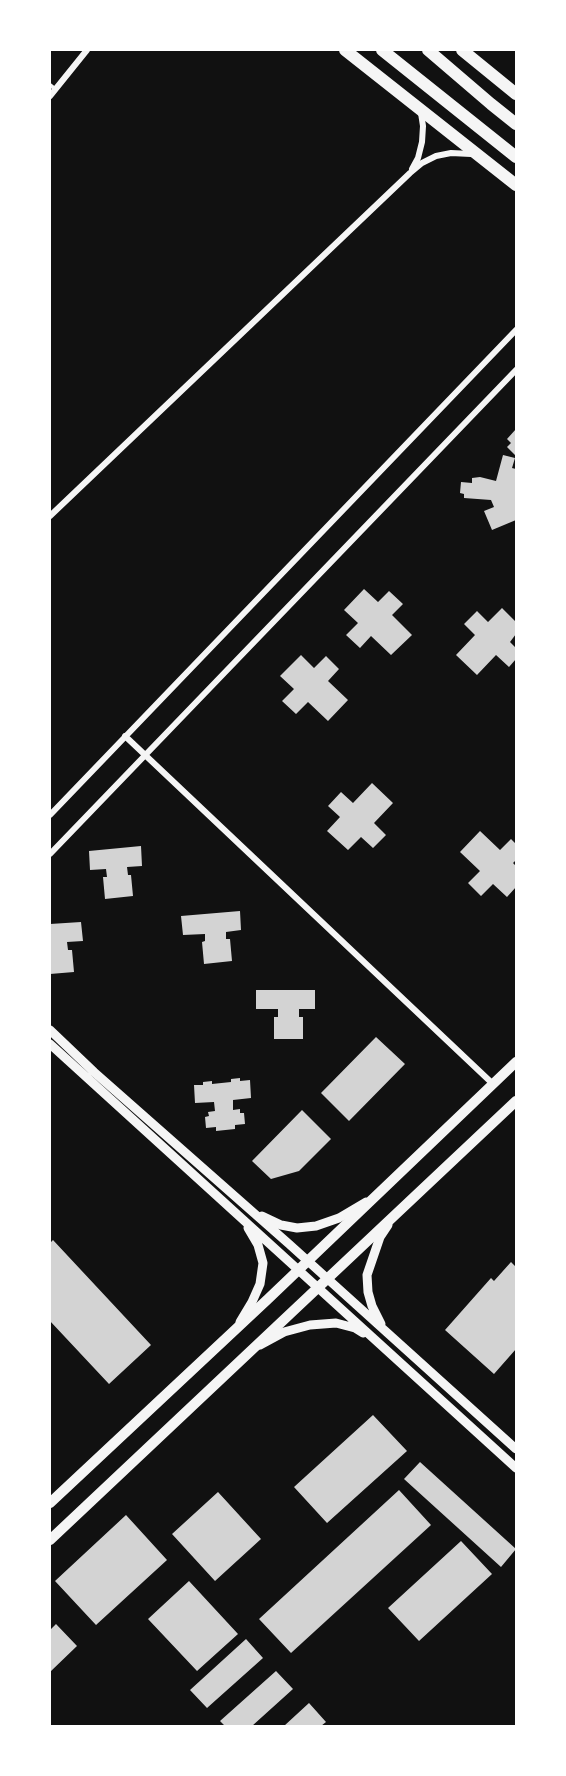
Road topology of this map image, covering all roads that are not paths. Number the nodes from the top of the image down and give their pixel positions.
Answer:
1 (87, 50) edge
2 (345, 50) edge
3 (382, 50) edge
4 (429, 50) edge
5 (462, 50) edge
6 (52, 87) edge
7 (516, 94) edge
8 (50, 96) edge
9 (421, 109) junction
10 (516, 124) edge
11 (481, 156) junction
12 (516, 157) edge
13 (410, 173) junction
14 (516, 185) edge
15 (516, 330) edge
16 (516, 370) edge
17 (50, 516) edge
18 (125, 736) junction
19 (145, 755) junction
20 (50, 815) edge
21 (50, 854) edge
22 (50, 1030) edge
23 (50, 1044) edge
24 (516, 1062) edge
25 (493, 1084) junction
26 (516, 1101) edge
27 (375, 1196) junction
28 (252, 1212) junction
29 (242, 1219) junction
30 (392, 1219) junction
31 (308, 1261) junction
32 (298, 1270) junction
33 (328, 1279) junction
34 (318, 1288) junction
35 (236, 1329) junction
36 (383, 1329) junction
37 (375, 1339) junction
38 (255, 1347) junction
39 (516, 1449) edge
40 (516, 1468) edge
41 (50, 1503) edge
42 (50, 1540) edge

1 - 6 street
2 - 9 main road
3 - 12 main road
4 - 10 main road
5 - 7 main road
6 - 8 street
9 - 11 main road
9 - 13 street
11 - 13 street
11 - 14 main road
13 - 17 street
15 - 18 street
16 - 19 street
18 - 19 street
18 - 20 street
19 - 21 street
19 - 25 street
22 - 28 street
23 - 29 street
24 - 25 main road
25 - 27 main road
26 - 30 main road
27 - 28 street
27 - 31 main road
28 - 31 street
29 - 32 street
29 - 35 street
30 - 33 main road
30 - 36 street
31 - 32 main road
31 - 33 street
32 - 34 street
32 - 35 main road
33 - 34 main road
33 - 36 street
34 - 37 street
34 - 38 main road
35 - 41 main road
36 - 39 street
37 - 38 street
37 - 40 street
38 - 42 main road

